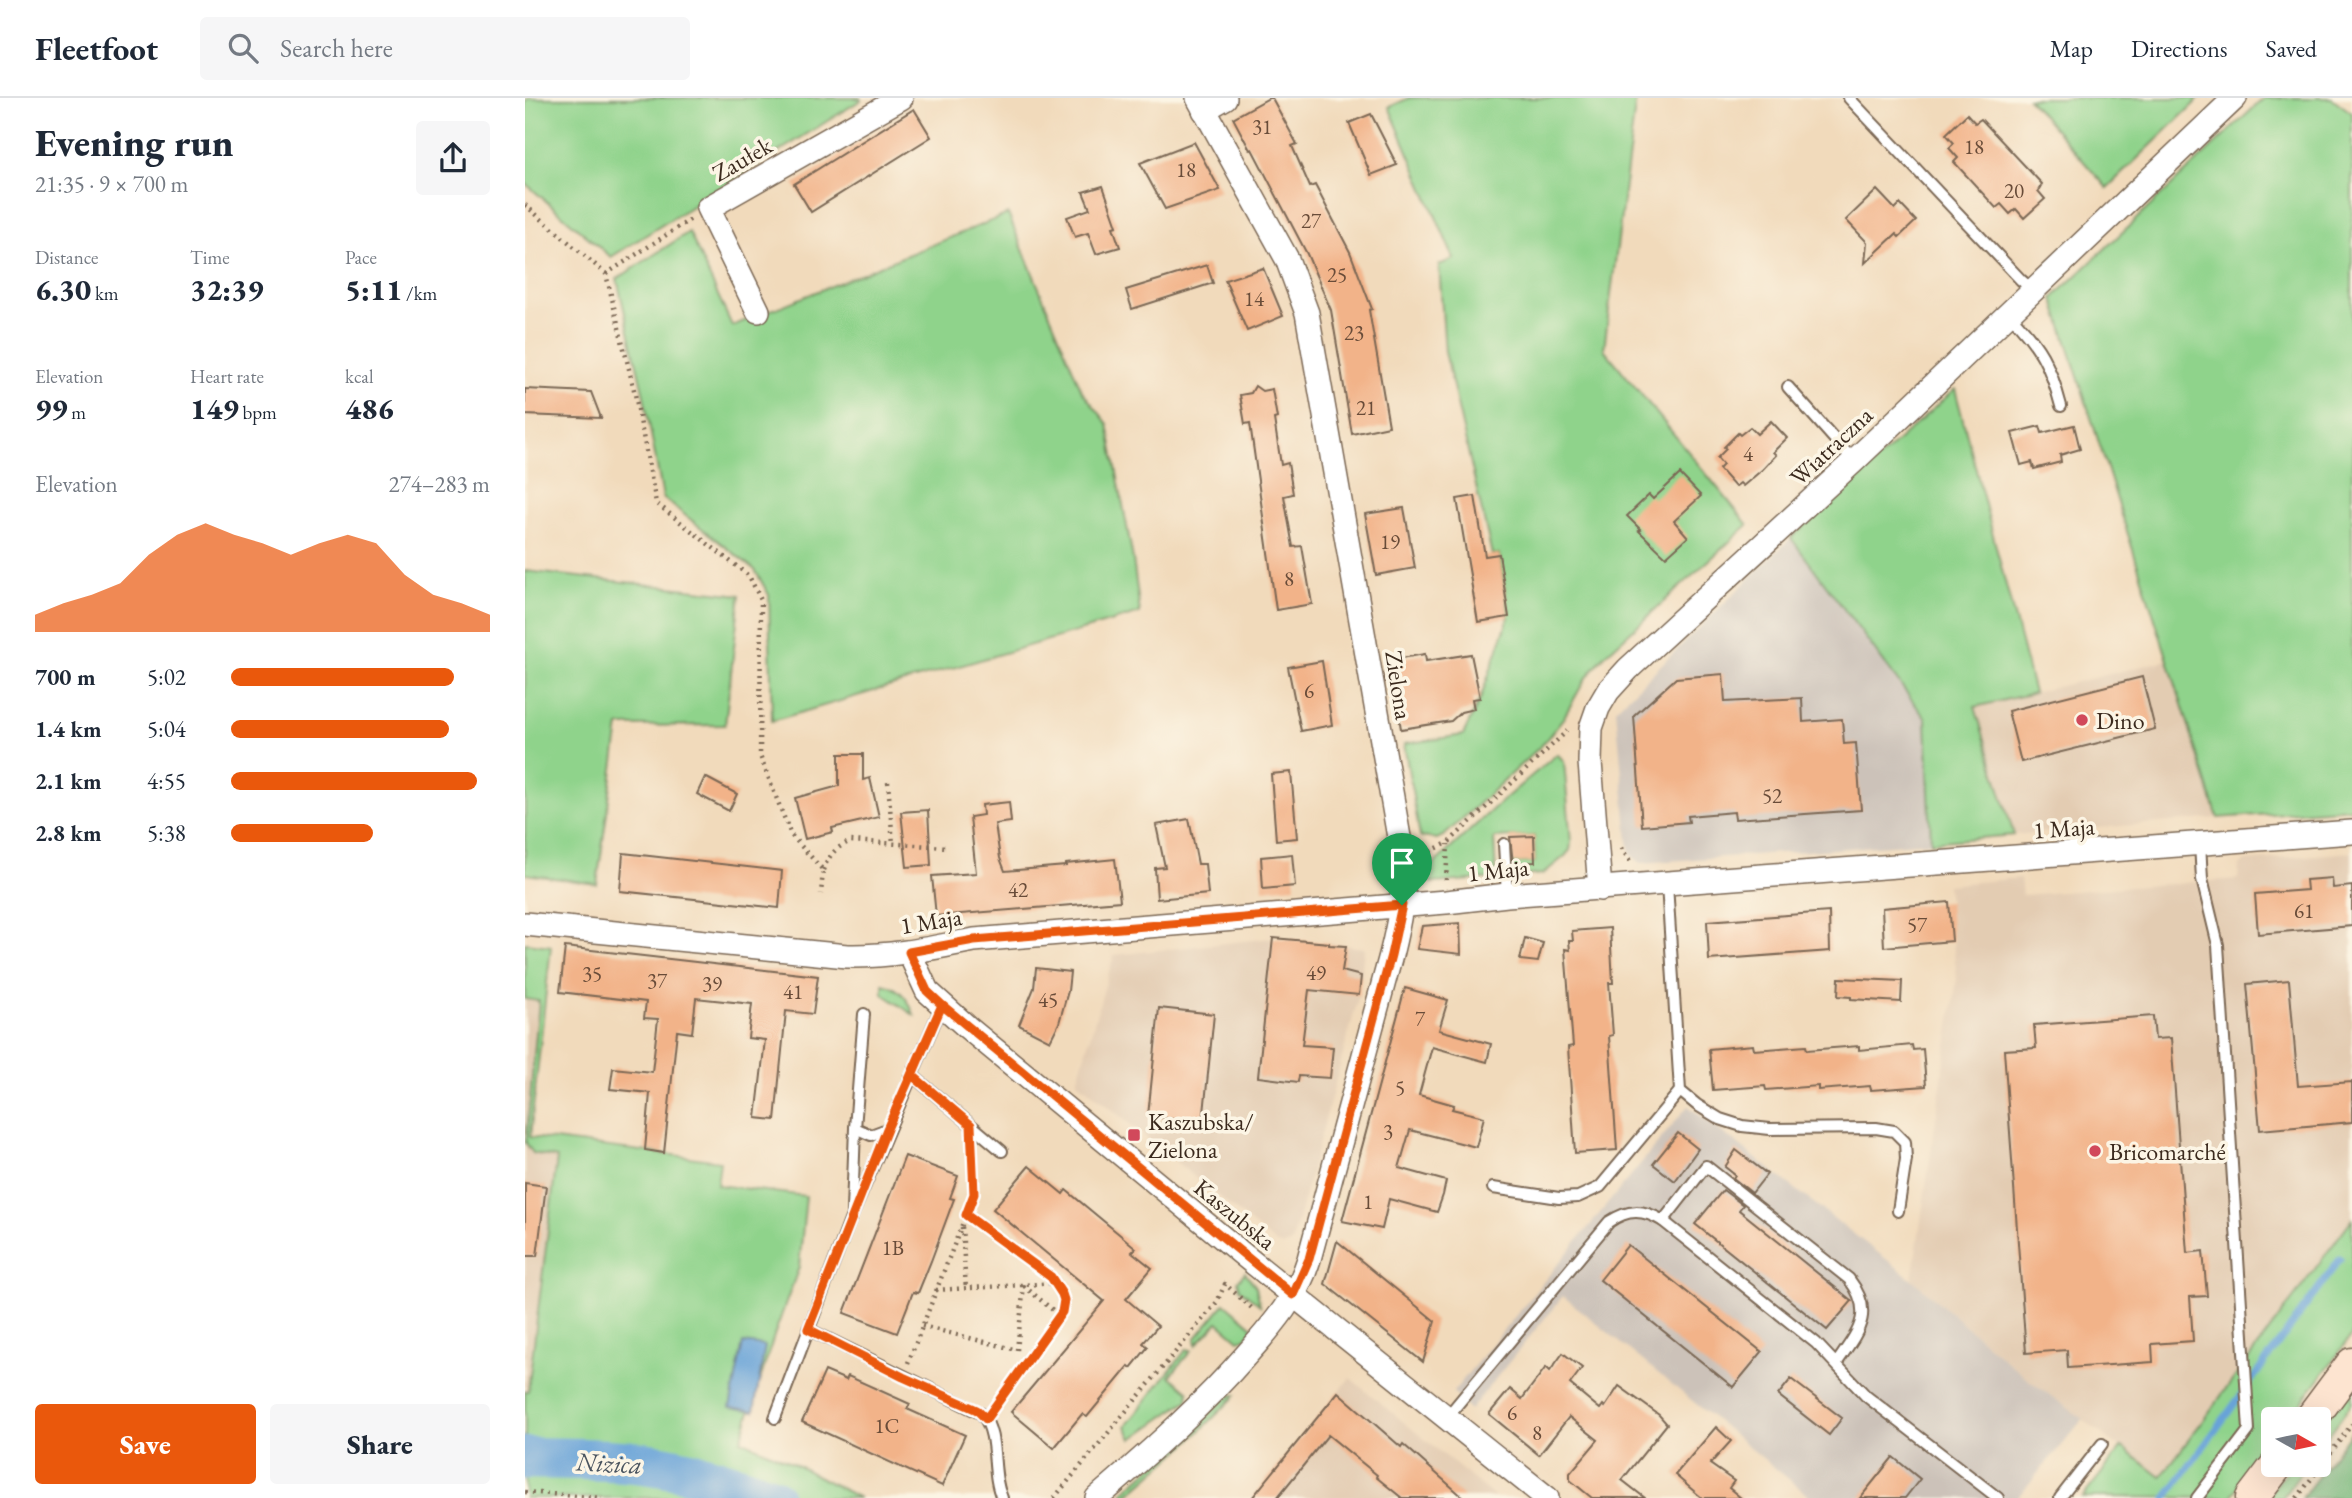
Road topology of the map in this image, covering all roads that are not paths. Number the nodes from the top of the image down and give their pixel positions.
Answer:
1 (901, 98) edge
2 (1225, 98) edge
3 (1849, 98) edge
4 (2235, 98) edge
5 (1201, 104) edge
6 (2033, 290) junction
7 (758, 311) dead end
8 (2009, 314) junction
9 (1788, 387) dead end
10 (2061, 406) dead end
11 (1854, 461) junction
12 (2352, 832) edge
13 (1504, 844) dead end
14 (2200, 844) junction
15 (1667, 884) junction
16 (1599, 889) junction
17 (1507, 895) junction
18 (1402, 905) junction
19 (525, 923) edge
20 (909, 952) junction
21 (942, 1005) junction
22 (864, 1014) dead end
23 (912, 1075) junction
24 (1680, 1091) junction
25 (855, 1128) junction
26 (887, 1129) junction
27 (1002, 1151) dead end
28 (1493, 1188) dead end
29 (1898, 1211) dead end
30 (851, 1219) junction
31 (1663, 1222) junction
32 (1293, 1295) junction
33 (808, 1329) junction
34 (1836, 1364) junction
35 (2352, 1364) edge
36 (2320, 1407) edge
37 (1447, 1417) junction
38 (775, 1418) dead end
39 (2102, 1444) dead end
40 (2268, 1477) edge
41 (1002, 1498) edge
42 (1097, 1498) edge
43 (1547, 1498) edge
44 (1998, 1498) edge
45 (2060, 1498) edge
46 (2197, 1498) edge
47 (2252, 1498) edge

1 - 7 street, Zaułek
2 - 5 street
3 - 6 lane
4 - 6 street, Wiatraczna
5 - 18 street, Zielona
6 - 8 street, Wiatraczna
8 - 10 lane
8 - 11 street, Wiatraczna
9 - 11 lane
11 - 16 street, Wiatraczna
12 - 14 street, 1 Maja
13 - 17 lane
14 - 15 street, 1 Maja
14 - 46 lane
15 - 16 street, 1 Maja
15 - 24 lane
16 - 17 street, 1 Maja
17 - 18 street, 1 Maja
18 - 20 street, 1 Maja
18 - 32 street, Zielona
19 - 20 street, 1 Maja
20 - 21 street, Kaszubska
21 - 23 lane
21 - 32 street, Kaszubska
22 - 25 lane
23 - 26 lane
23 - 27 lane
24 - 28 lane
24 - 29 lane
25 - 26 lane
25 - 30 lane
26 - 30 lane
30 - 33 lane
31 - 34 lane
31 - 34 lane
31 - 37 lane
32 - 37 street, Kaszubska
32 - 42 street, Zielona
33 - 38 lane
33 - 41 lane
34 - 44 lane
35 - 36 main road
37 - 43 street, Kaszubska
39 - 45 lane
40 - 47 main road

